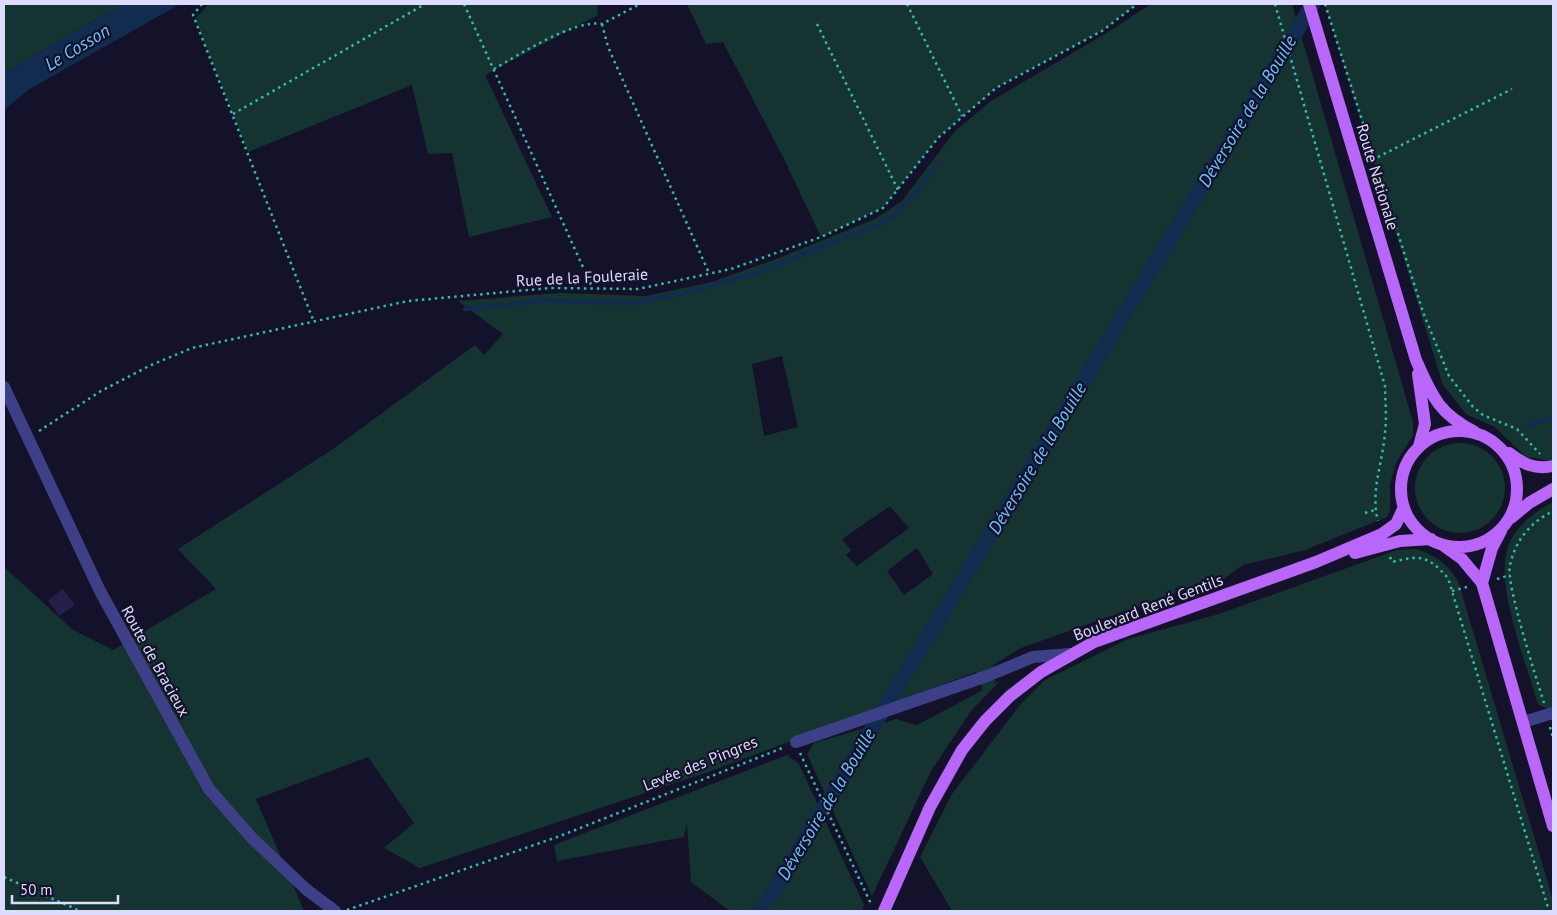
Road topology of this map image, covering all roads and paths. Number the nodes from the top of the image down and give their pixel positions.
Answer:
1 (202, 4) edge
2 (425, 4) edge
3 (464, 4) edge
4 (640, 4) edge
5 (907, 4) edge
6 (1137, 4) edge
7 (1276, 4) edge
8 (1309, 4) edge
9 (1325, 4) edge
10 (602, 24) junction
11 (817, 24) dead end
12 (494, 69) junction
13 (1512, 89) dead end
14 (233, 114) junction
15 (962, 116) junction
16 (1374, 160) junction
17 (1358, 168) junction
18 (898, 190) junction
19 (709, 274) junction
20 (592, 287) junction
21 (314, 322) junction
22 (1416, 360) junction
23 (4, 387) edge
24 (1475, 432) junction
25 (27, 439) junction
26 (1419, 446) junction
27 (1501, 447) junction
28 (1548, 467) edge
29 (1553, 489) edge
30 (1404, 507) junction
31 (1375, 510) junction
32 (1553, 511) edge
33 (1365, 513) dead end
34 (1506, 524) junction
35 (1384, 540) junction
36 (1435, 541) junction
37 (1510, 575) junction
38 (1497, 578) dead end
39 (1482, 583) junction
40 (1464, 588) dead end
41 (1452, 590) junction
42 (1070, 654) junction
43 (1550, 714) edge
44 (1523, 722) junction
45 (1553, 738) edge
46 (796, 742) junction
47 (1553, 826) edge
48 (4, 878) edge
49 (869, 901) dead end
50 (80, 911) edge
51 (335, 911) edge
52 (344, 911) edge
53 (884, 911) edge
54 (1548, 911) edge

1 - 14 path
2 - 14 path
3 - 12 path
4 - 10 path
5 - 15 path
6 - 15 path, Rue de la Fouleraie
7 - 31 path
8 - 17 main road, Route Nationale
9 - 16 path
10 - 12 path
10 - 19 path
11 - 18 path
12 - 20 path
13 - 16 path
14 - 21 path
15 - 18 path, Rue de la Fouleraie
16 - 17 path
16 - 28 path
17 - 22 main road, Route Nationale
18 - 19 path, Rue de la Fouleraie
19 - 20 path, Rue de la Fouleraie
20 - 21 path, Rue de la Fouleraie
21 - 25 path, Rue de la Fouleraie
22 - 24 main road, Route Nationale
22 - 26 main road, Route Nationale
23 - 25 street, Route de Bracieux
24 - 26 main road
24 - 27 main road
25 - 51 street, Route de Bracieux
26 - 30 main road
27 - 28 main road
27 - 34 main road
29 - 34 main road
30 - 35 main road, Boulevard René Gentils
30 - 36 main road
31 - 33 path
31 - 35 path
32 - 37 path
34 - 36 main road
34 - 39 main road
35 - 36 main road, Boulevard René Gentils
35 - 41 path
35 - 42 main road, Boulevard René Gentils
36 - 39 main road
37 - 38 path
37 - 43 path
39 - 44 main road
40 - 41 path
41 - 54 path
42 - 46 street
42 - 53 main road, Boulevard René Gentils
43 - 44 street
43 - 45 path
44 - 47 main road
46 - 49 path
46 - 52 path, Levée des Pingres
48 - 50 path

